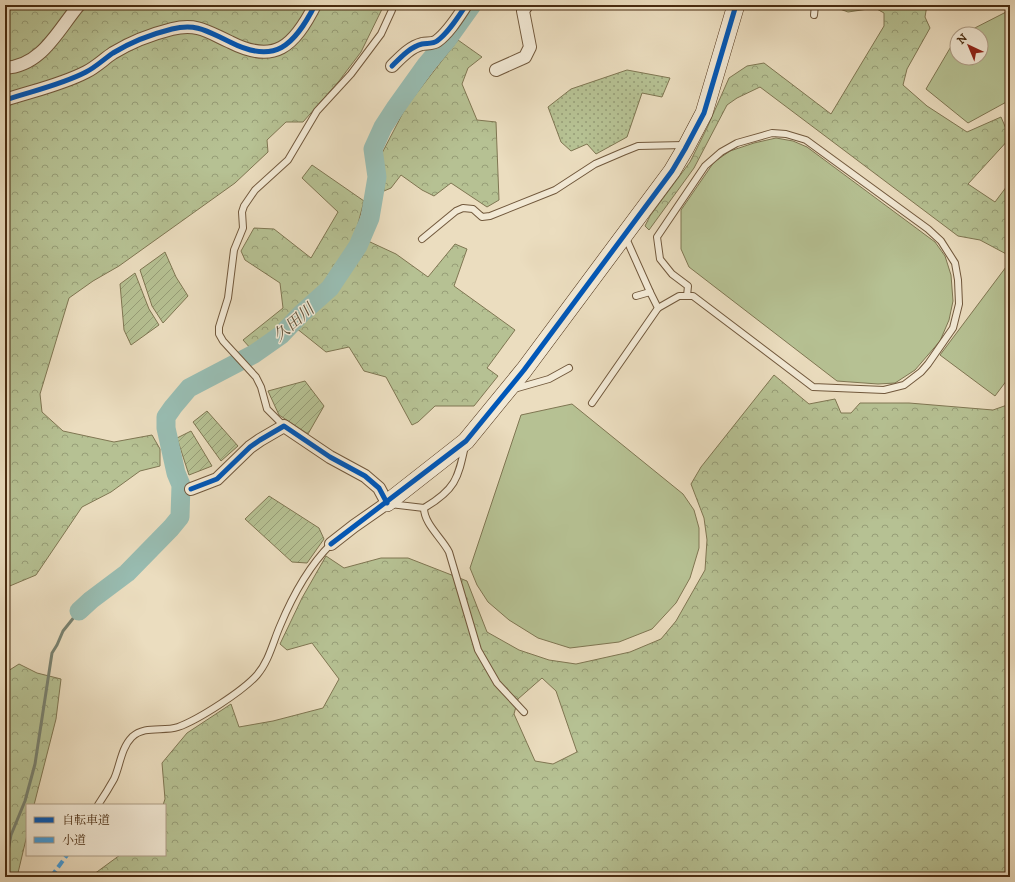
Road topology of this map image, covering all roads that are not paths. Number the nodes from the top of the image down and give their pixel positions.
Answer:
1 (79, 5) edge
2 (315, 5) edge
3 (393, 5) edge
4 (466, 5) edge
5 (527, 5) edge
6 (736, 5) edge
7 (815, 5) edge
8 (814, 15) dead end
9 (392, 66) dead end
10 (5, 68) edge
11 (496, 70) dead end
12 (5, 100) edge
13 (688, 144) junction
14 (624, 235) junction
15 (422, 239) dead end
16 (650, 292) junction
17 (636, 296) dead end
18 (687, 296) junction
19 (658, 308) junction
20 (569, 368) dead end
21 (509, 391) junction
22 (592, 403) dead end
23 (284, 426) junction
24 (466, 441) junction
25 (191, 489) dead end
26 (387, 503) junction
27 (424, 508) junction
28 (331, 544) joint
29 (524, 712) dead end
30 (99, 804) edge

1 - 10 street
2 - 12 street
3 - 23 lane
4 - 9 street
5 - 11 street
6 - 13 street
7 - 8 lane
13 - 14 street
13 - 15 lane
14 - 16 lane
14 - 21 street
16 - 17 lane
16 - 19 lane
18 - 18 lane
18 - 19 lane
19 - 22 lane
20 - 21 lane
21 - 24 street
23 - 25 street
23 - 26 street
24 - 26 street
24 - 27 lane
26 - 27 lane
26 - 28 street
27 - 29 lane
28 - 30 lane

